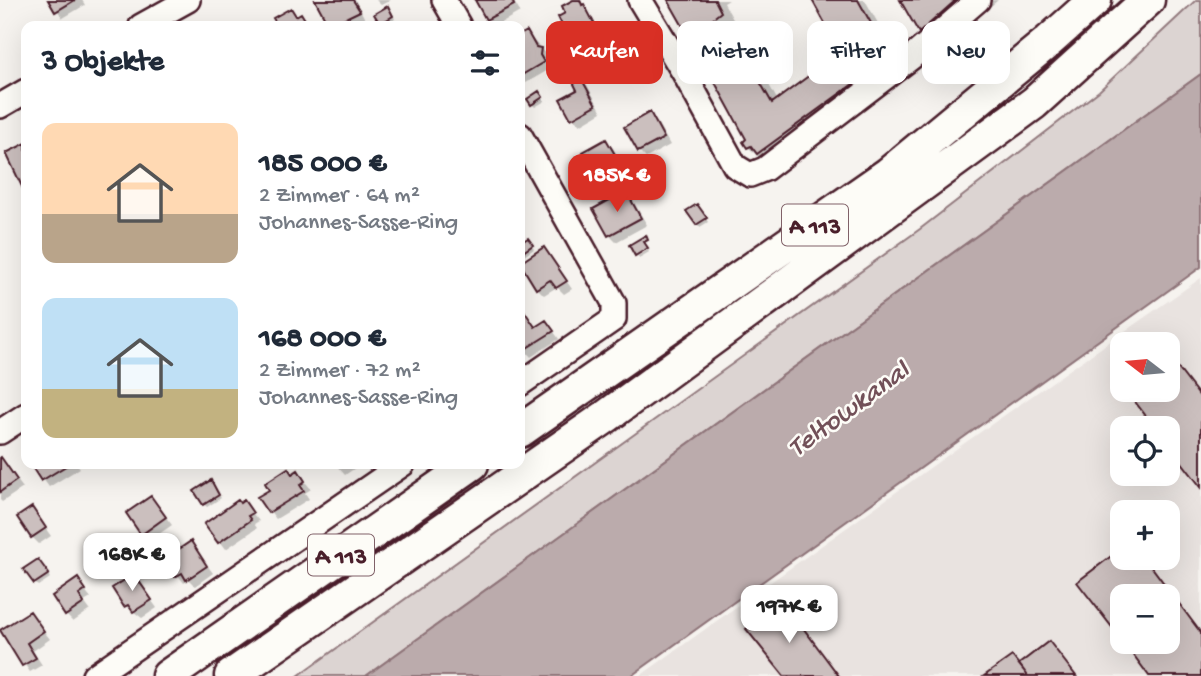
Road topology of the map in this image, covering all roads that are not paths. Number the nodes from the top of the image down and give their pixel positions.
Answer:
1 (188, 0) edge
2 (444, 0) edge
3 (640, 0) edge
4 (978, 0) edge
5 (1095, 0) edge
6 (1148, 0) edge
7 (150, 21) edge
8 (456, 21) edge
9 (21, 94) edge
10 (0, 106) edge
11 (525, 144) edge
12 (525, 381) edge
13 (21, 418) edge
14 (525, 428) edge
15 (0, 432) edge
16 (396, 469) edge
17 (465, 469) edge
18 (94, 676) edge
19 (168, 676) edge
20 (231, 676) edge

1 - 7 street
2 - 8 street
3 - 4 street
5 - 14 highway, A 113
6 - 20 highway, A 113
9 - 10 street
11 - 12 street
13 - 15 street
16 - 18 street
17 - 19 highway, A 113

